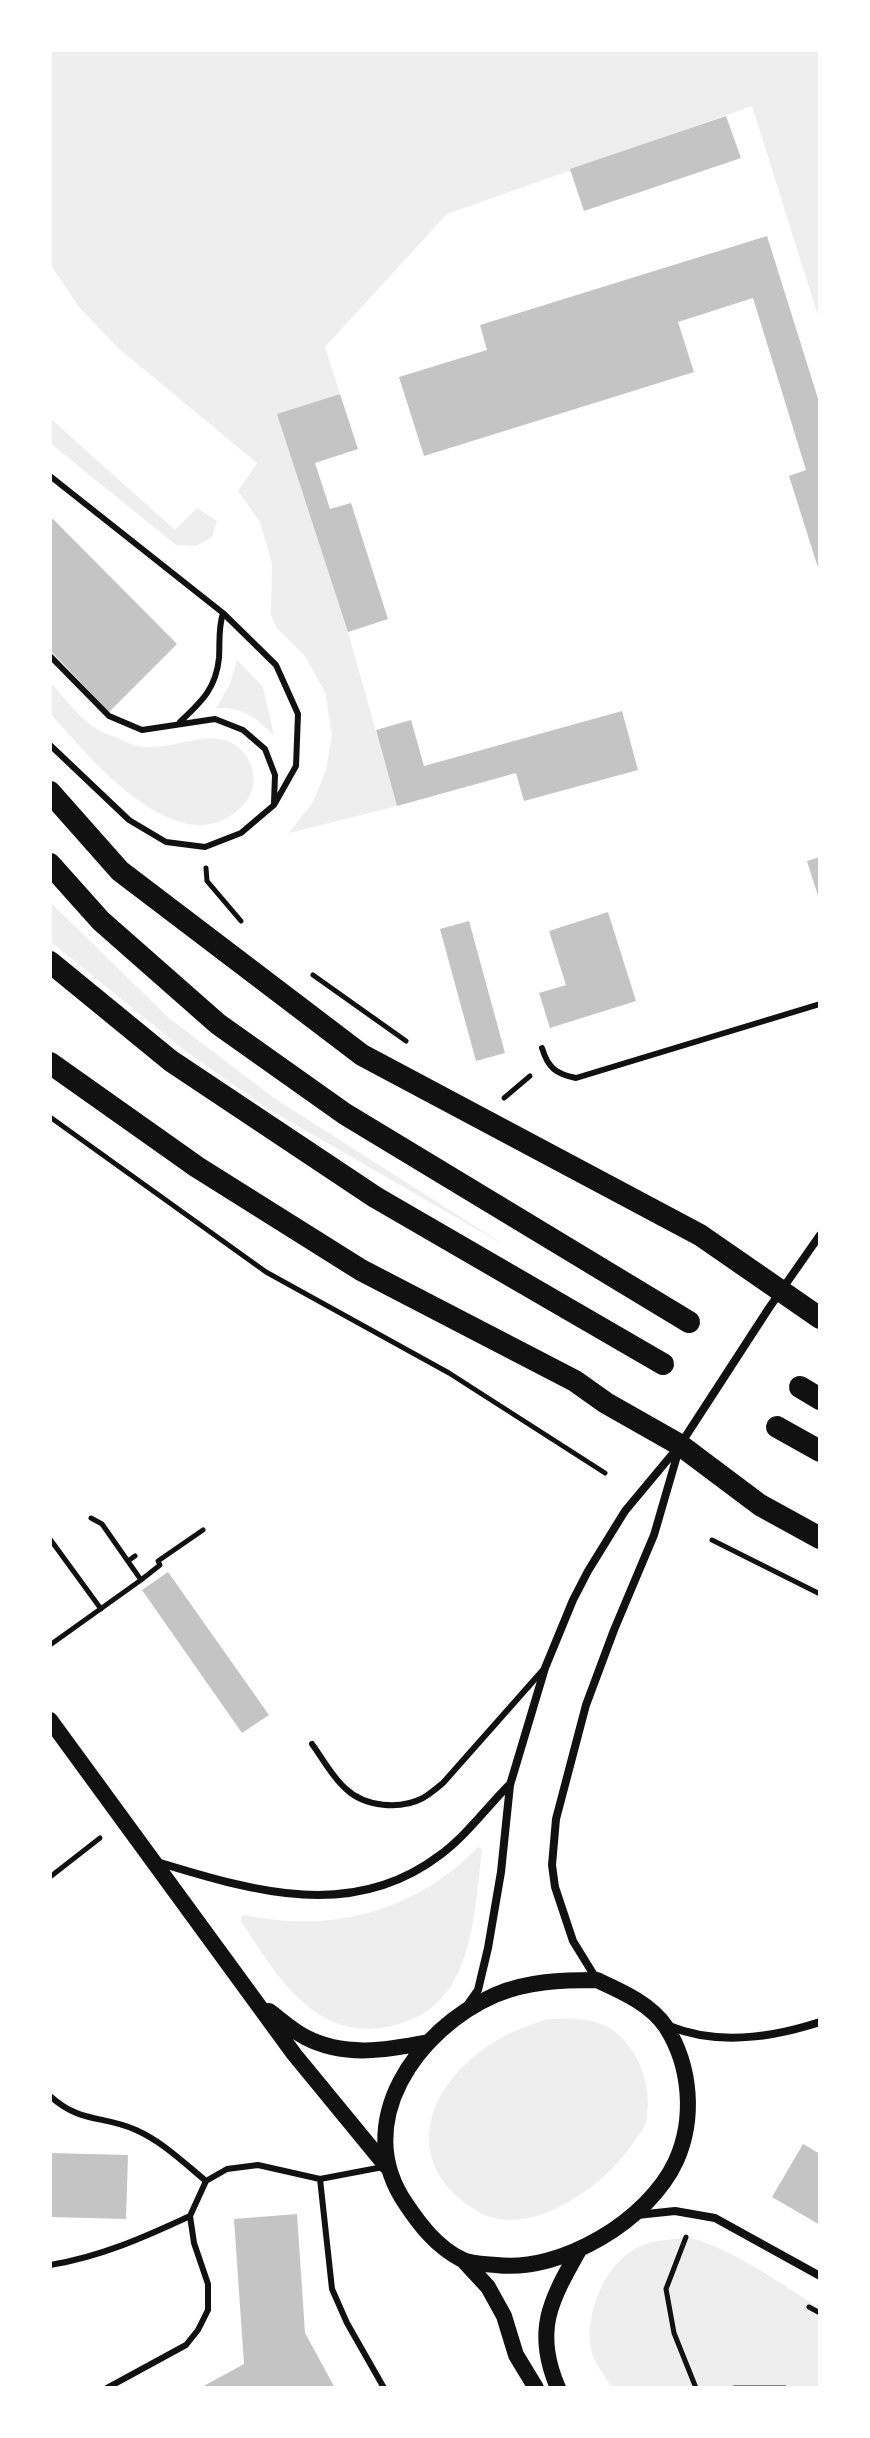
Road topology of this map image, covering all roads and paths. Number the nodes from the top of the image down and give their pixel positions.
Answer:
1 (50, 476) edge
2 (223, 613) junction
3 (50, 656) edge
4 (180, 722) junction
5 (50, 745) edge
6 (50, 792) edge
7 (274, 805) junction
8 (205, 847) junction
9 (50, 864) edge
10 (249, 930) dead end
11 (50, 962) edge
12 (311, 973) dead end
13 (820, 1004) edge
14 (419, 1048) dead end
15 (542, 1048) dead end
16 (50, 1063) edge
17 (525, 1078) dead end
18 (491, 1092) dead end
19 (504, 1099) junction
20 (515, 1106) dead end
21 (50, 1117) edge
22 (820, 1235) edge
23 (774, 1299) junction
24 (820, 1318) edge
25 (689, 1322) dead end
26 (663, 1364) dead end
27 (800, 1387) dead end
28 (820, 1399) edge
29 (777, 1427) dead end
30 (680, 1445) junction
31 (820, 1451) edge
32 (605, 1473) dead end
33 (91, 1518) dead end
34 (203, 1530) dead end
35 (820, 1538) edge
36 (50, 1539) edge
37 (712, 1540) dead end
38 (135, 1556) dead end
39 (128, 1561) junction
40 (141, 1580) junction
41 (820, 1594) edge
42 (101, 1609) junction
43 (50, 1645) edge
44 (545, 1668) junction
45 (50, 1720) edge
46 (312, 1744) dead end
47 (510, 1785) junction
48 (100, 1838) dead end
49 (153, 1861) junction
50 (50, 1877) edge
51 (597, 1980) junction
52 (255, 2001) junction
53 (458, 2017) junction
54 (820, 2022) edge
55 (665, 2025) junction
56 (429, 2042) junction
57 (50, 2096) edge
58 (386, 2166) junction
59 (320, 2179) junction
60 (206, 2181) junction
61 (632, 2215) junction
62 (190, 2216) junction
63 (686, 2237) dead end
64 (579, 2250) junction
65 (464, 2261) junction
66 (50, 2265) edge
67 (820, 2276) edge
68 (809, 2307) dead end
69 (820, 2313) edge
70 (107, 2388) edge
71 (384, 2388) edge
72 (536, 2388) edge
73 (558, 2388) edge
74 (696, 2388) edge
75 (734, 2388) edge
76 (785, 2388) edge

1 - 2 lane
2 - 4 lane
2 - 7 lane
3 - 4 lane
4 - 7 lane
5 - 8 lane
6 - 23 highway
7 - 8 lane
8 - 10 path
9 - 25 highway
11 - 26 highway
12 - 14 path
13 - 15 lane
16 - 30 highway
17 - 19 path
18 - 19 path
19 - 20 path
21 - 32 path
22 - 23 street
23 - 24 highway
23 - 30 street
27 - 28 highway
29 - 31 highway
30 - 35 highway
30 - 44 street
30 - 51 street
33 - 39 path
34 - 40 path
36 - 42 path
37 - 41 path
38 - 39 path
39 - 40 path
40 - 42 path
42 - 43 path
44 - 46 lane
44 - 47 street
45 - 49 main road
47 - 49 street
47 - 53 street
48 - 50 path
49 - 52 main road
51 - 53 main road
51 - 55 main road
52 - 56 main road
52 - 58 main road
53 - 56 main road
54 - 55 street
55 - 61 main road
56 - 58 main road
57 - 60 lane
58 - 59 lane
58 - 65 main road
59 - 60 lane
59 - 71 lane
60 - 62 lane
61 - 64 main road
61 - 67 street
62 - 66 lane
62 - 70 lane
63 - 74 path
64 - 65 main road
64 - 73 main road
65 - 72 main road
68 - 69 path
75 - 76 path

